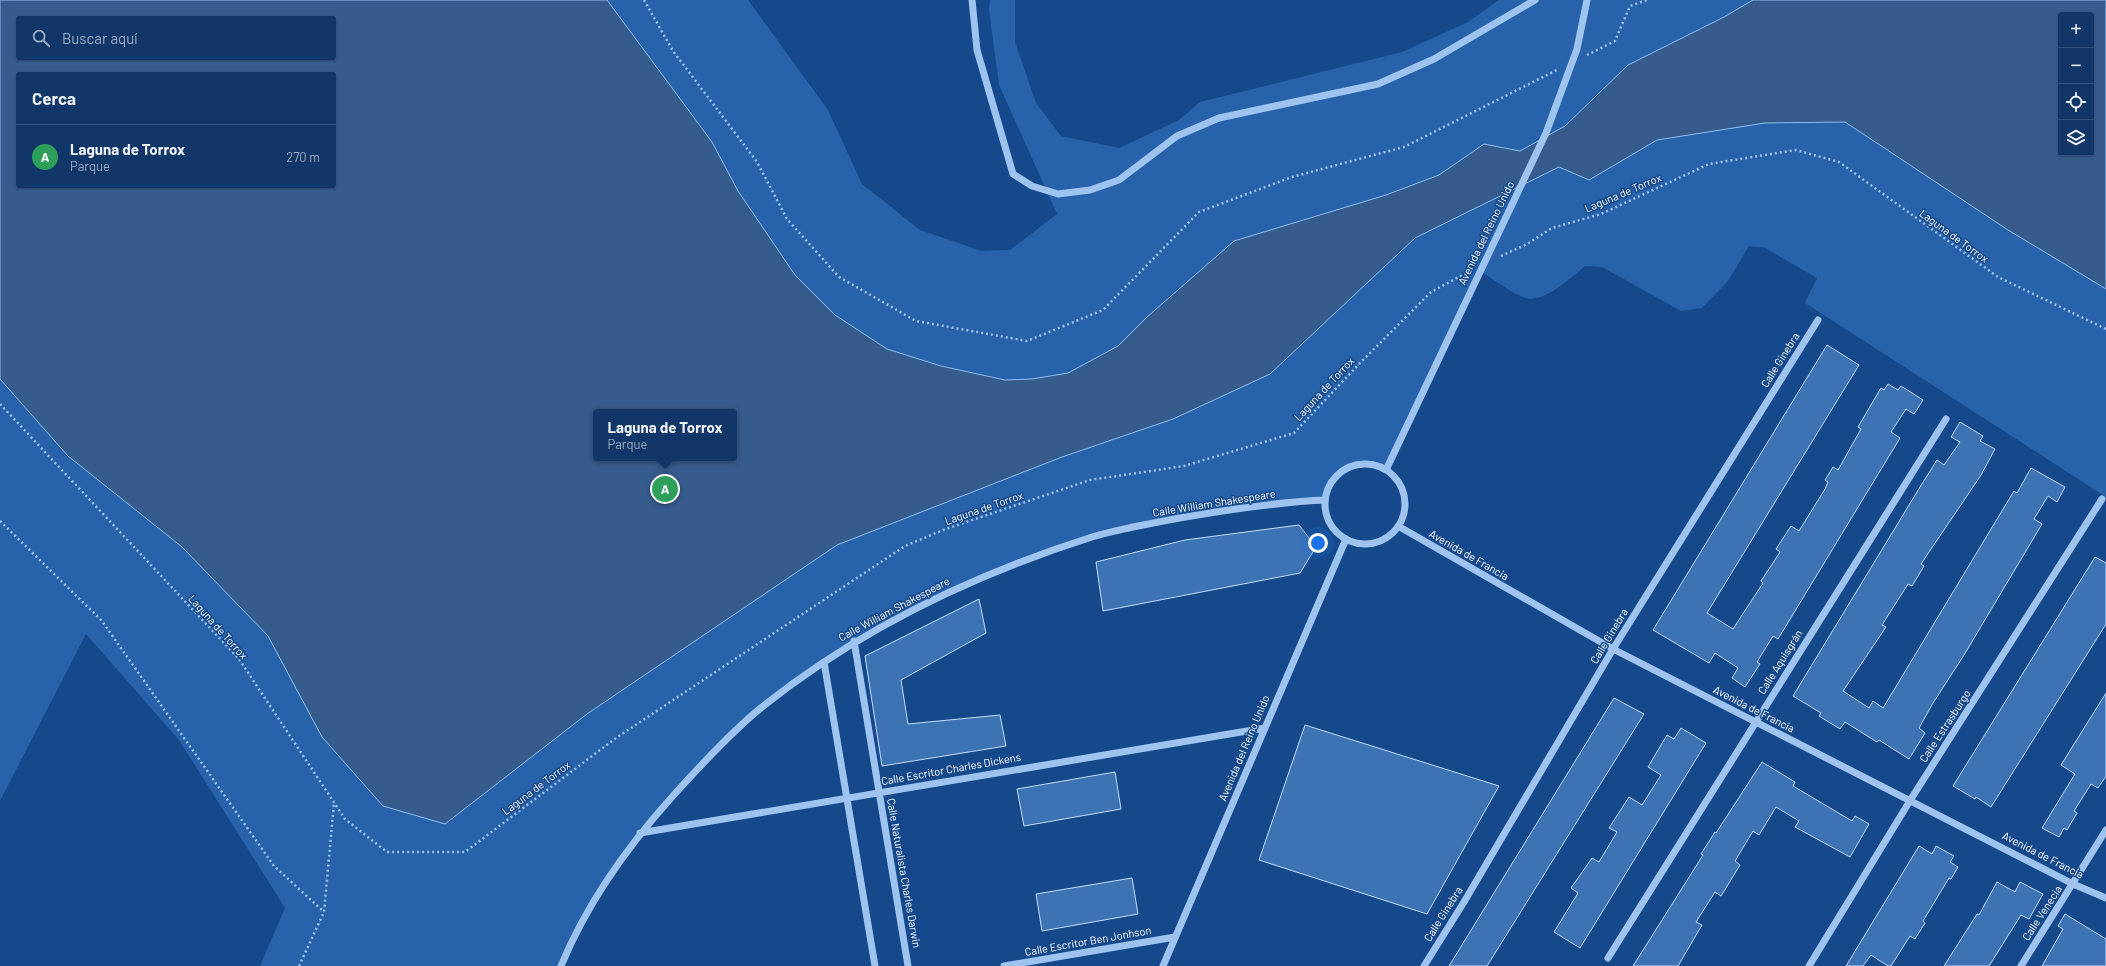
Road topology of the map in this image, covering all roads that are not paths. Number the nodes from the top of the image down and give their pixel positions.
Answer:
1 (972, 0) edge
2 (1535, 0) edge
3 (1587, 0) edge
4 (1818, 320) dead end
5 (1946, 419) dead end
6 (1386, 470) junction
7 (2102, 499) dead end
8 (1325, 500) junction
9 (1398, 526) junction
10 (1346, 539) junction
11 (854, 641) junction
12 (1613, 649) junction
13 (824, 662) junction
14 (1755, 723) junction
15 (1265, 728) junction
16 (879, 792) junction
17 (847, 798) junction
18 (1911, 799) junction
19 (2106, 830) edge
20 (640, 832) junction
21 (2073, 884) junction
22 (2106, 898) edge
23 (1175, 937) junction
24 (1608, 958) dead end
25 (561, 966) edge
26 (875, 966) edge
27 (908, 966) edge
28 (1004, 966) edge
29 (1163, 966) edge
30 (1424, 966) edge
31 (1809, 966) edge
32 (2021, 966) edge

1 - 2 street
3 - 6 street, Avenida del Reino Unido
4 - 12 street, Calle Ginebra
5 - 14 street, Calle Aquisgrán
6 - 8 street
6 - 9 street
7 - 18 street, Calle Estrasburgo
8 - 10 street
8 - 11 street, Calle William Shakespeare
9 - 10 street
9 - 12 street, Avenida de Francia
10 - 15 street, Avenida del Reino Unido
11 - 13 street, Calle William Shakespeare
11 - 16 street, Calle Naturalista Charles Darwin
12 - 14 street, Avenida de Francia
12 - 30 street, Calle Ginebra
13 - 17 street
13 - 20 street, Calle William Shakespeare
14 - 18 street, Avenida de Francia
14 - 24 street, Calle Aquisgrán
15 - 16 street, Calle Escritor Charles Dickens
15 - 23 street, Avenida del Reino Unido
16 - 17 street, Calle Escritor Charles Dickens
16 - 27 street, Calle Naturalista Charles Darwin
17 - 20 street, Calle Escritor Charles Dickens
17 - 26 street
18 - 21 street, Avenida de Francia
18 - 31 street, Calle Estrasburgo
19 - 21 street, Calle Venecia
20 - 25 street, Calle William Shakespeare
21 - 22 street, Avenida de Francia
21 - 32 street, Calle Venecia
23 - 28 street, Calle Escritor Ben Jonhson
23 - 29 street, Avenida del Reino Unido

